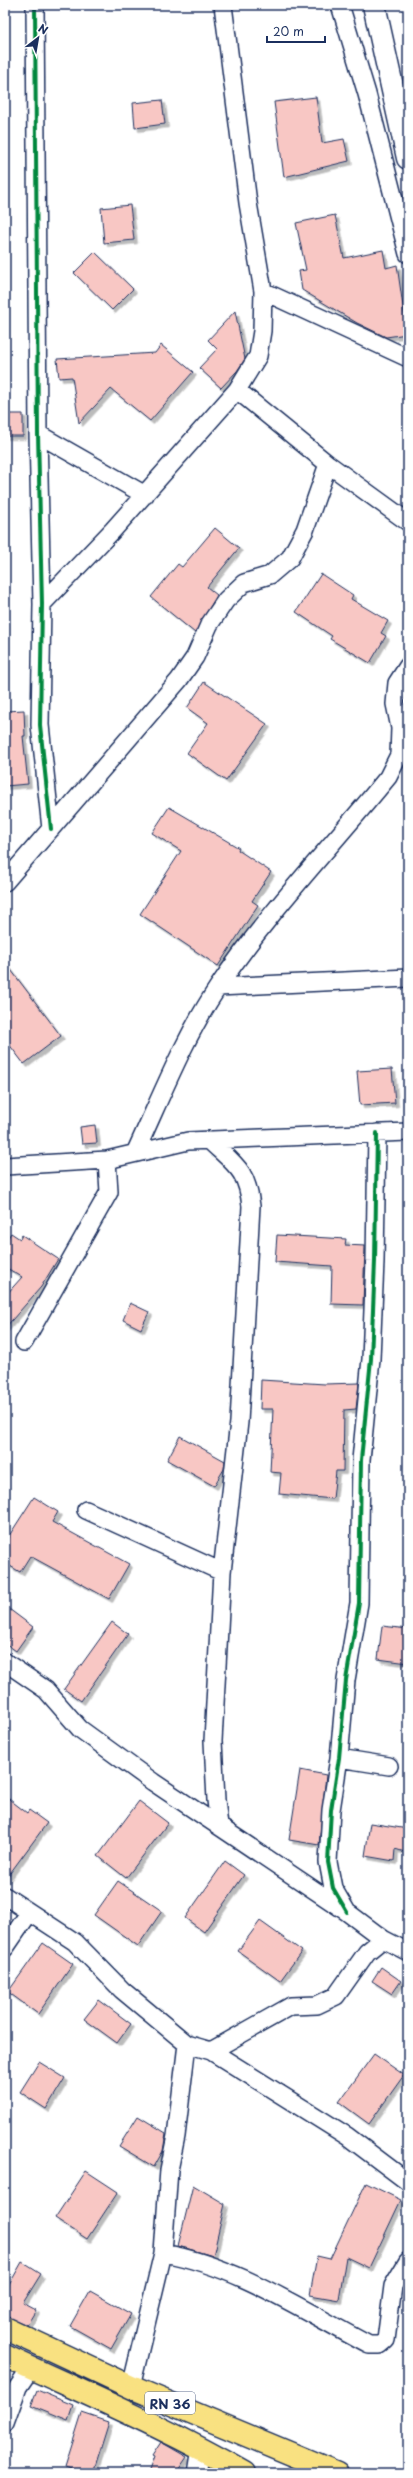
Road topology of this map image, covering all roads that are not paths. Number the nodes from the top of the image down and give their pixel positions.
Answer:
1 (35, 5) edge
2 (223, 5) edge
3 (340, 5) edge
4 (374, 5) edge
5 (408, 158) edge
6 (408, 254) edge
7 (263, 291) junction
8 (408, 358) edge
9 (237, 390) junction
10 (38, 434) junction
11 (328, 464) junction
12 (145, 495) junction
13 (408, 522) edge
14 (42, 604) junction
15 (408, 666) edge
16 (51, 828) junction
17 (5, 882) edge
18 (408, 978) edge
19 (218, 987) junction
20 (408, 1132) edge
21 (377, 1133) junction
22 (209, 1140) junction
23 (135, 1153) junction
24 (107, 1160) junction
25 (5, 1166) edge
26 (24, 1342) dead end
27 (86, 1510) dead end
28 (222, 1572) junction
29 (5, 1662) edge
30 (339, 1758) junction
31 (389, 1766) dead end
32 (219, 1826) junction
33 (5, 1896) edge
34 (347, 1912) junction
35 (29, 1913) junction
36 (383, 1939) junction
37 (5, 1948) edge
38 (408, 1952) edge
39 (187, 2044) junction
40 (210, 2052) junction
41 (408, 2182) edge
42 (163, 2253) junction
43 (408, 2261) edge
44 (5, 2328) edge
45 (5, 2356) edge
46 (31, 2368) junction
47 (131, 2387) junction
48 (5, 2423) edge
49 (201, 2448) junction
50 (197, 2473) edge
51 (245, 2473) edge
52 (337, 2473) edge

1 - 10 street
2 - 7 street
3 - 6 street
4 - 5 main road
7 - 8 street
7 - 9 street
9 - 11 street
9 - 12 street
10 - 12 street
10 - 14 street
11 - 13 street
11 - 16 street
12 - 14 street
14 - 16 street
15 - 19 street
16 - 17 street
18 - 19 street
19 - 23 street
20 - 21 street
21 - 22 street
21 - 30 street
22 - 23 street
22 - 28 street
23 - 24 street
24 - 25 street
24 - 26 street
27 - 28 street
28 - 32 street
29 - 32 street
30 - 31 street
30 - 34 street
32 - 34 street
33 - 35 street
34 - 36 street
35 - 37 street
35 - 39 street
36 - 38 street
36 - 40 street
39 - 40 street
39 - 42 street
40 - 41 street
42 - 43 street
42 - 47 street
44 - 47 main road, RN 36
45 - 46 main road, RN 36
46 - 48 street
46 - 49 main road, RN 36
47 - 52 main road, RN 36
49 - 50 street
49 - 51 main road, RN 36

